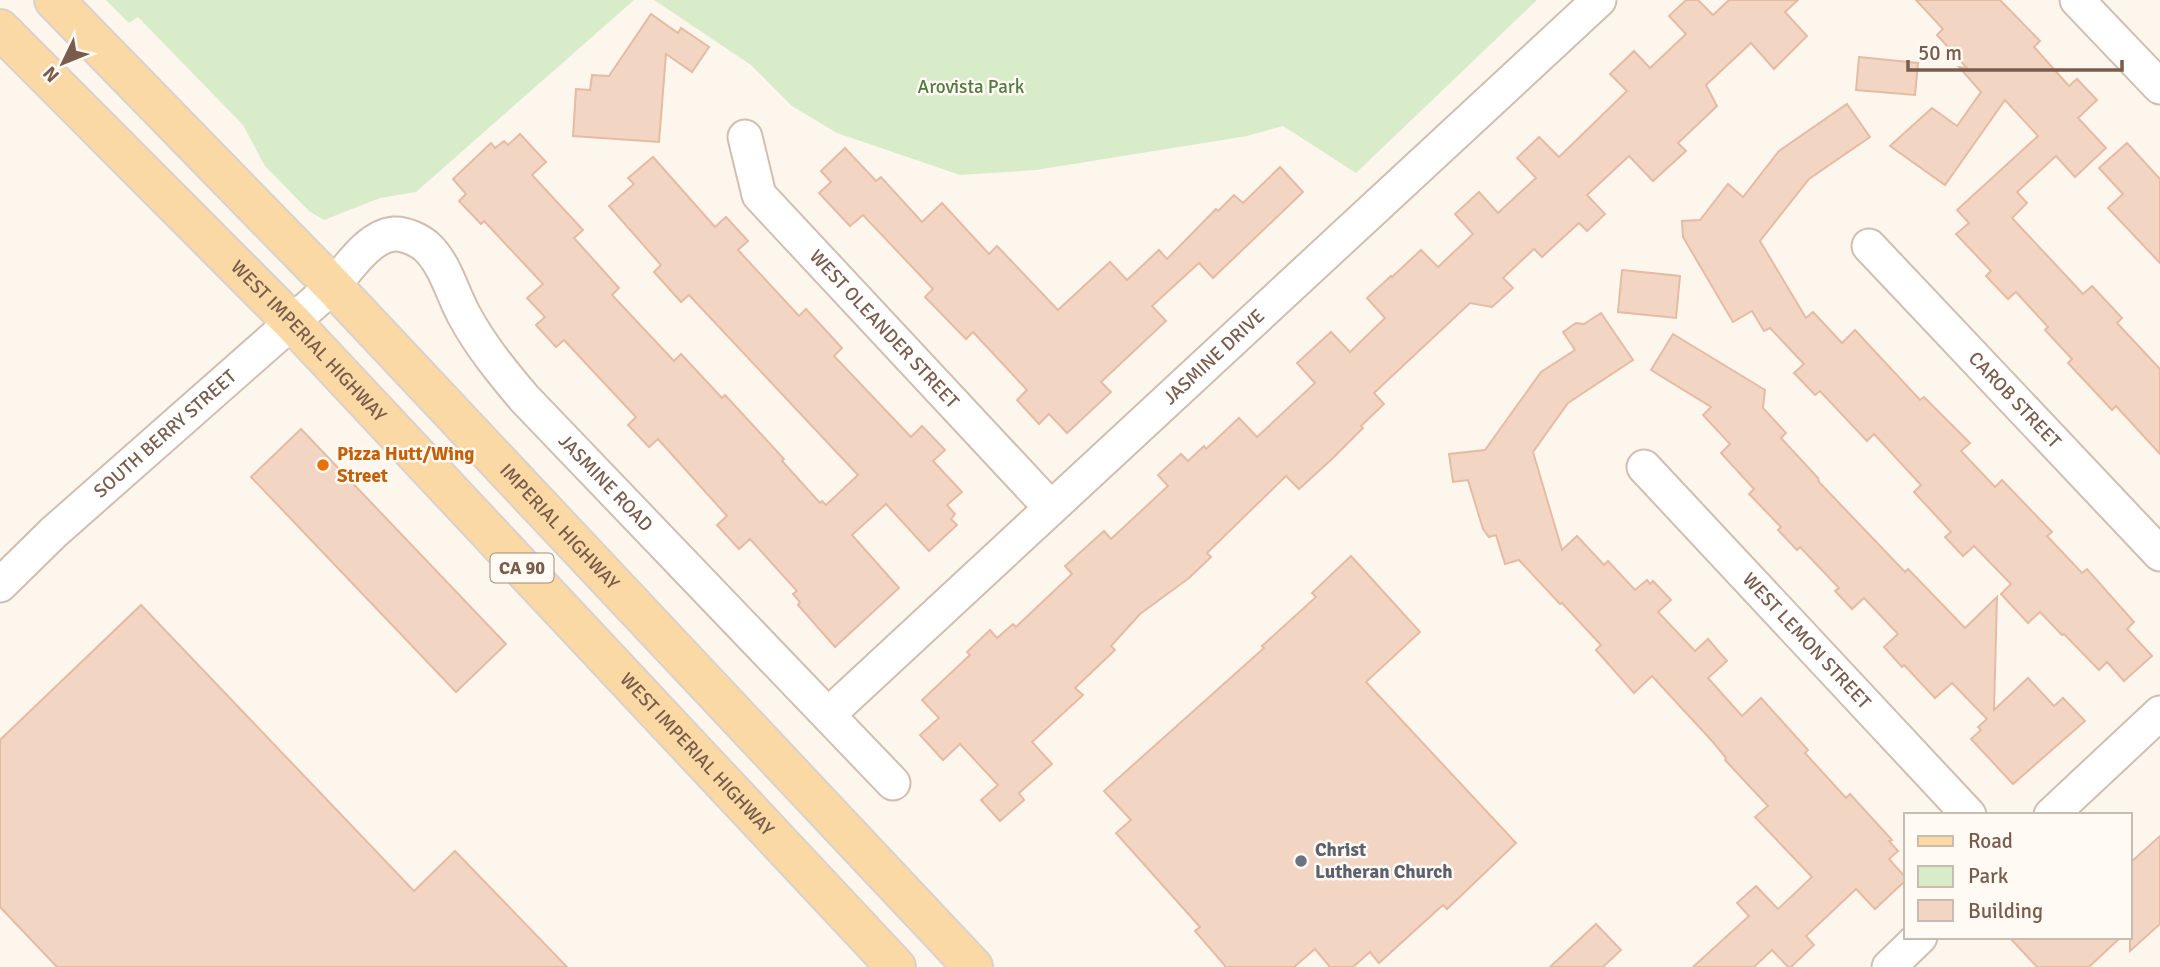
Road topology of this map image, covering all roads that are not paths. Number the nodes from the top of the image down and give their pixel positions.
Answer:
1 (54, 0) edge
2 (1599, 0) edge
3 (2077, 0) edge
4 (8, 36) edge
5 (2160, 87) edge
6 (745, 137) dead end
7 (1869, 246) dead end
8 (333, 286) junction
9 (290, 321) junction
10 (1644, 467) dead end
11 (1051, 508) junction
12 (2160, 554) edge
13 (0, 584) edge
14 (2160, 713) edge
15 (829, 714) junction
16 (892, 783) dead end
17 (1967, 813) edge
18 (2053, 813) edge
19 (1918, 939) edge
20 (896, 967) edge
21 (973, 967) edge
22 (1889, 967) edge

1 - 8 main road, IMPERIAL HIGHWAY / CA 90
2 - 11 street, JASMINE DRIVE
3 - 5 street
4 - 9 main road, WEST IMPERIAL HIGHWAY / CA 90
6 - 11 street, WEST OLEANDER STREET
7 - 12 street, CAROB STREET
8 - 9 street, SOUTH BERRY STREET
8 - 15 street, JASMINE ROAD
8 - 21 main road, IMPERIAL HIGHWAY / CA 90
9 - 13 street, SOUTH BERRY STREET
9 - 20 main road, WEST IMPERIAL HIGHWAY / CA 90
10 - 17 street, WEST LEMON STREET
11 - 15 street, JASMINE DRIVE
14 - 18 street
15 - 16 street, JASMINE ROAD
19 - 22 street

